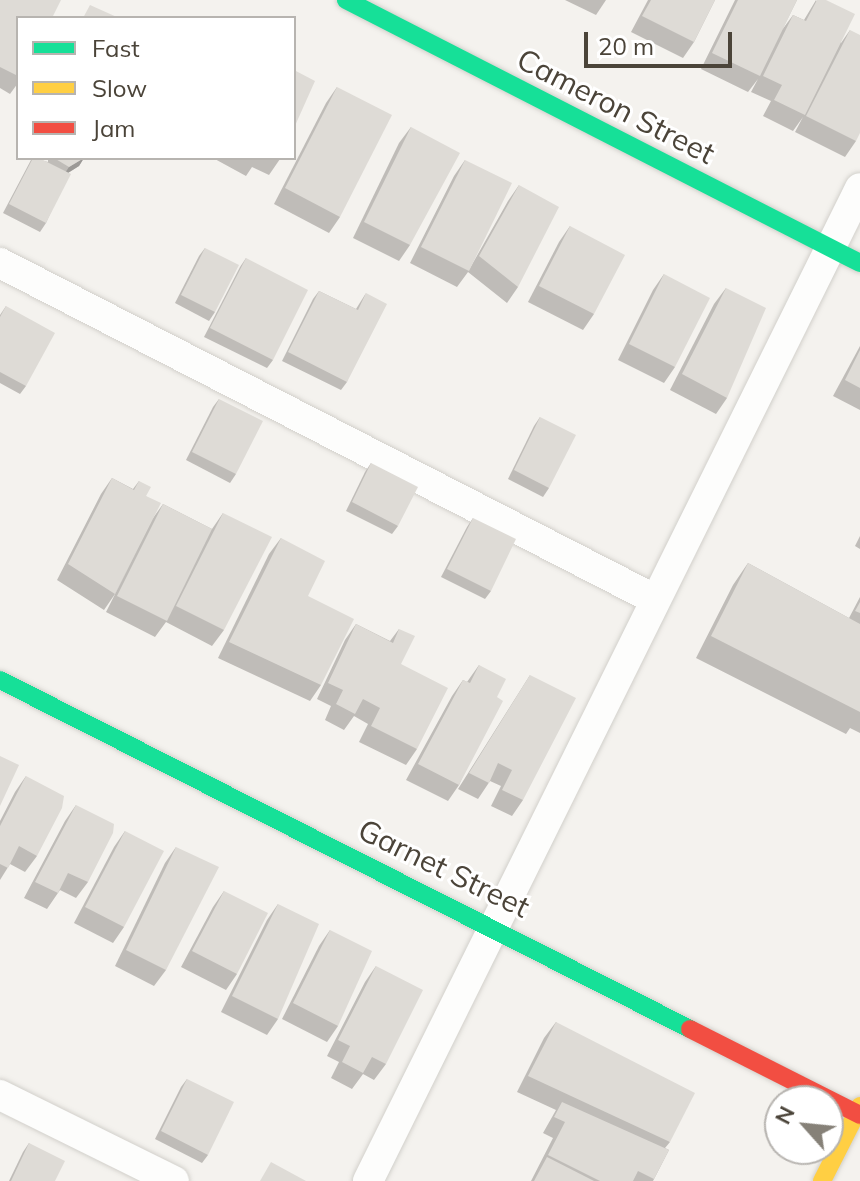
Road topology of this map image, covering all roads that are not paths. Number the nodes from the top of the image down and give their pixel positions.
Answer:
1 (346, 0) edge
2 (860, 188) edge
3 (830, 247) junction
4 (0, 263) edge
5 (860, 263) edge
6 (656, 600) junction
7 (0, 680) edge
8 (498, 925) junction
9 (0, 1095) edge
10 (859, 1111) edge
11 (174, 1181) edge
12 (368, 1181) edge
13 (822, 1181) edge

1 - 3 street, Cameron Street
2 - 3 lane
3 - 5 street, Cameron Street
3 - 6 lane
4 - 6 lane
6 - 8 lane
7 - 8 street, Garnet Street
8 - 10 street, Garnet Street
8 - 12 lane
9 - 11 lane
10 - 13 street

